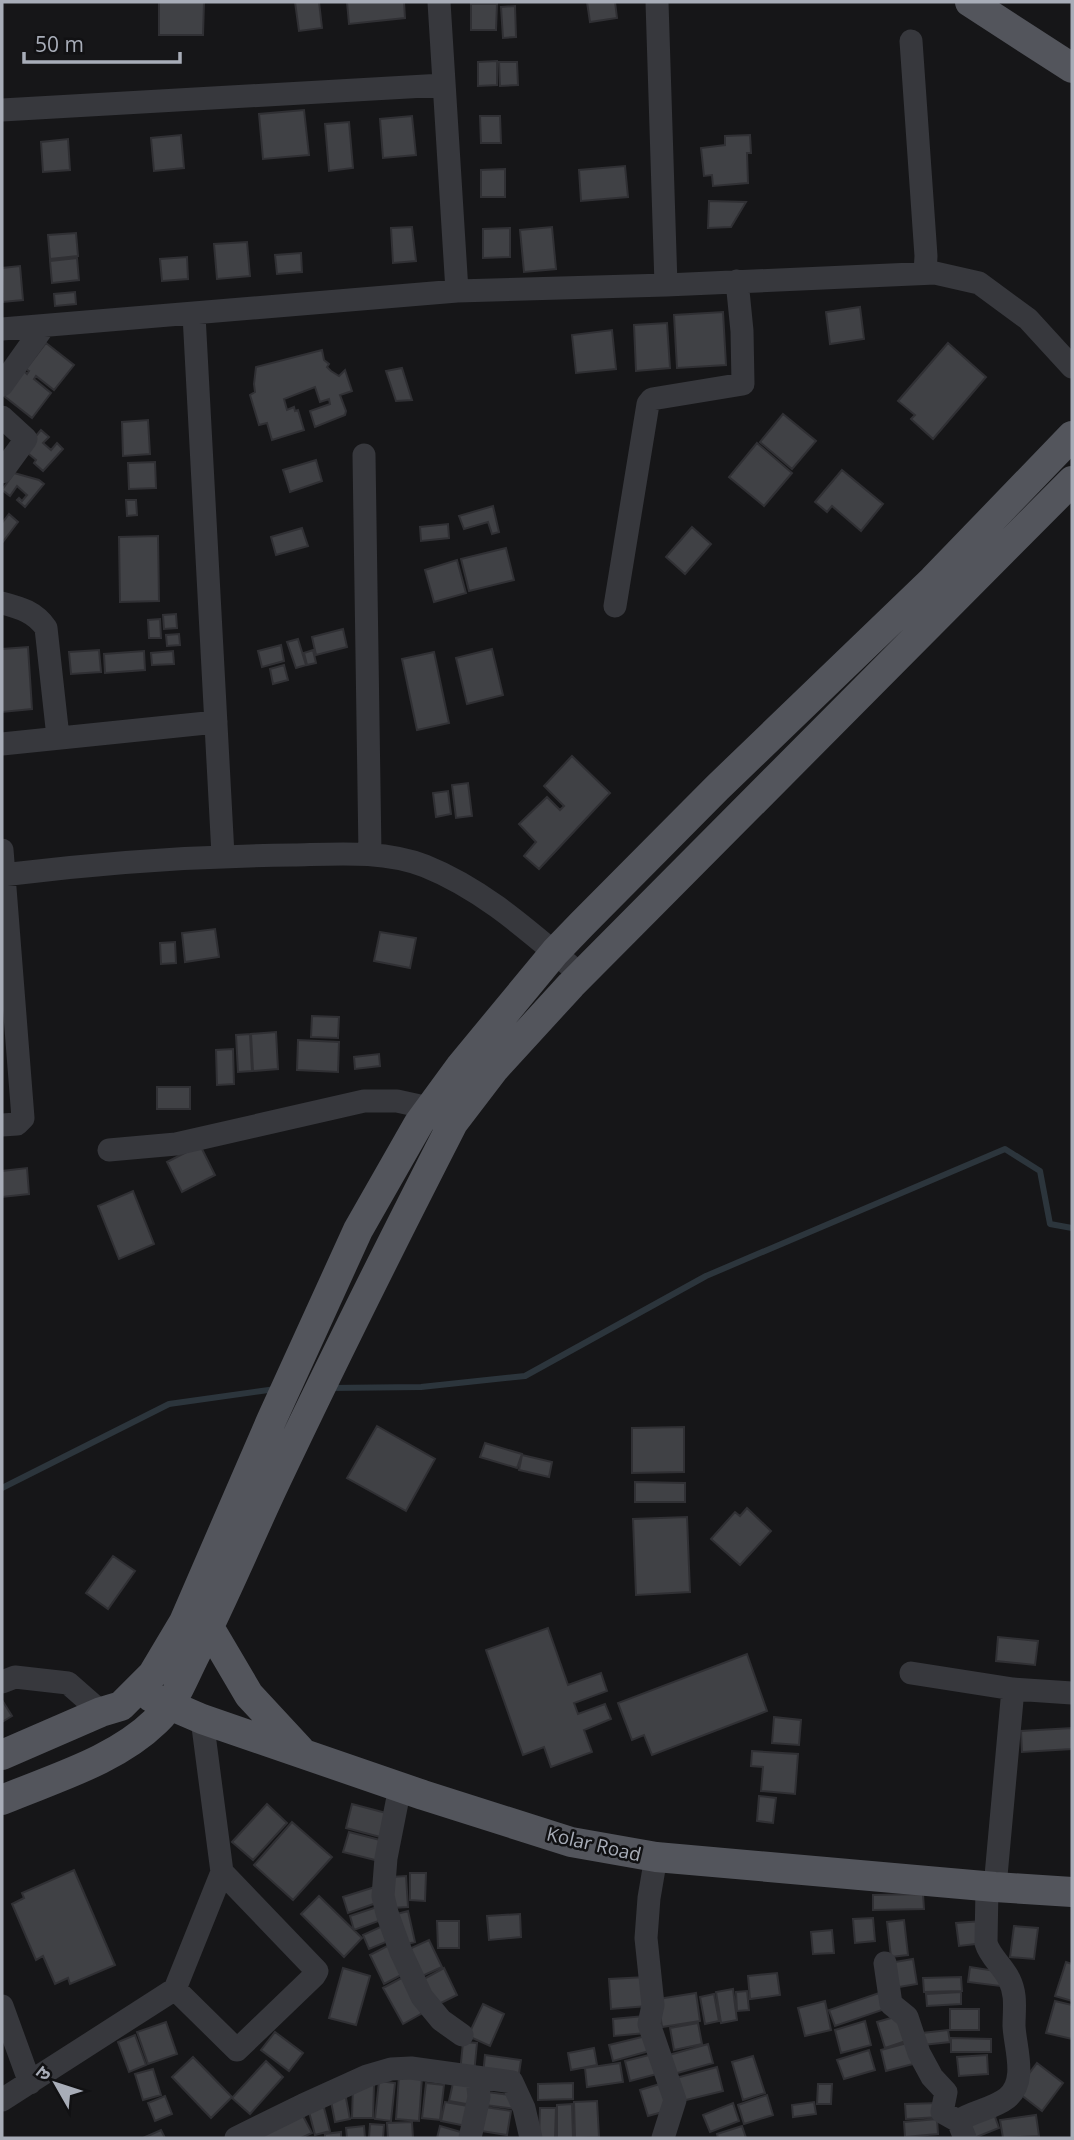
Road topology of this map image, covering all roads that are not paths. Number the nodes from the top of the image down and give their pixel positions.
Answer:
1 (439, 2) edge
2 (657, 2) edge
3 (970, 2) edge
4 (911, 41) dead end
5 (1072, 68) edge
6 (443, 85) junction
7 (2, 110) edge
8 (925, 273) junction
9 (737, 282) junction
10 (667, 285) junction
11 (457, 290) junction
12 (194, 314) junction
13 (44, 326) junction
14 (2, 329) edge
15 (1072, 367) edge
16 (2, 385) edge
17 (2, 417) edge
18 (1072, 436) edge
19 (364, 455) dead end
20 (2, 472) edge
21 (1072, 481) edge
22 (2, 603) edge
23 (615, 606) dead end
24 (216, 722) junction
25 (58, 737) junction
26 (2, 744) edge
27 (2, 850) edge
28 (370, 853) junction
29 (223, 855) junction
30 (3, 875) edge
31 (555, 952) junction
32 (581, 975) junction
33 (429, 1108) junction
34 (2, 1125) edge
35 (109, 1150) dead end
36 (209, 1627) junction
37 (911, 1674) dead end
38 (2, 1682) edge
39 (1013, 1689) junction
40 (138, 1691) junction
41 (1072, 1693) edge
42 (169, 1705) junction
43 (101, 1712) junction
44 (202, 1719) junction
45 (2, 1755) edge
46 (304, 1755) junction
47 (400, 1787) junction
48 (2, 1800) edge
49 (656, 1857) junction
50 (222, 1872) junction
51 (991, 1887) junction
52 (1072, 1892) edge
53 (885, 1963) dead end
54 (175, 1989) junction
55 (2, 2006) edge
56 (462, 2035) dead end
57 (477, 2078) junction
58 (30, 2082) junction
59 (2, 2100) edge
60 (961, 2129) edge
61 (236, 2138) edge
62 (470, 2138) edge
63 (531, 2138) edge
64 (663, 2138) edge

1 - 6 street
2 - 10 street
3 - 5 main road
4 - 8 street
6 - 7 street
6 - 11 street
8 - 9 street
8 - 15 street
9 - 10 street
9 - 23 street
10 - 11 street
11 - 12 street
12 - 13 street
12 - 24 street
13 - 14 street
13 - 16 street
17 - 20 street
18 - 31 main road
19 - 28 street
21 - 32 main road
22 - 25 street
24 - 25 street
24 - 29 street
25 - 26 street
27 - 30 street
28 - 29 street
28 - 31 street
29 - 30 street
30 - 34 street
31 - 32 street
31 - 33 main road
32 - 36 main road
33 - 35 street
33 - 40 main road
36 - 42 main road
36 - 46 main road
37 - 39 street
38 - 43 street
39 - 41 street
39 - 51 street
40 - 42 main road, Kolar Road
40 - 43 main road
42 - 44 main road, Kolar Road
42 - 48 main road
43 - 45 main road
44 - 46 main road, Kolar Road
44 - 50 street
46 - 47 main road, Kolar Road
47 - 49 main road, Kolar Road
47 - 56 street
49 - 51 main road, Kolar Road
49 - 64 street
50 - 54 street
50 - 54 street
51 - 52 main road, Kolar Road
51 - 60 street
53 - 60 street
54 - 58 street
55 - 58 street
57 - 61 street
57 - 62 street
57 - 63 street
58 - 59 street

